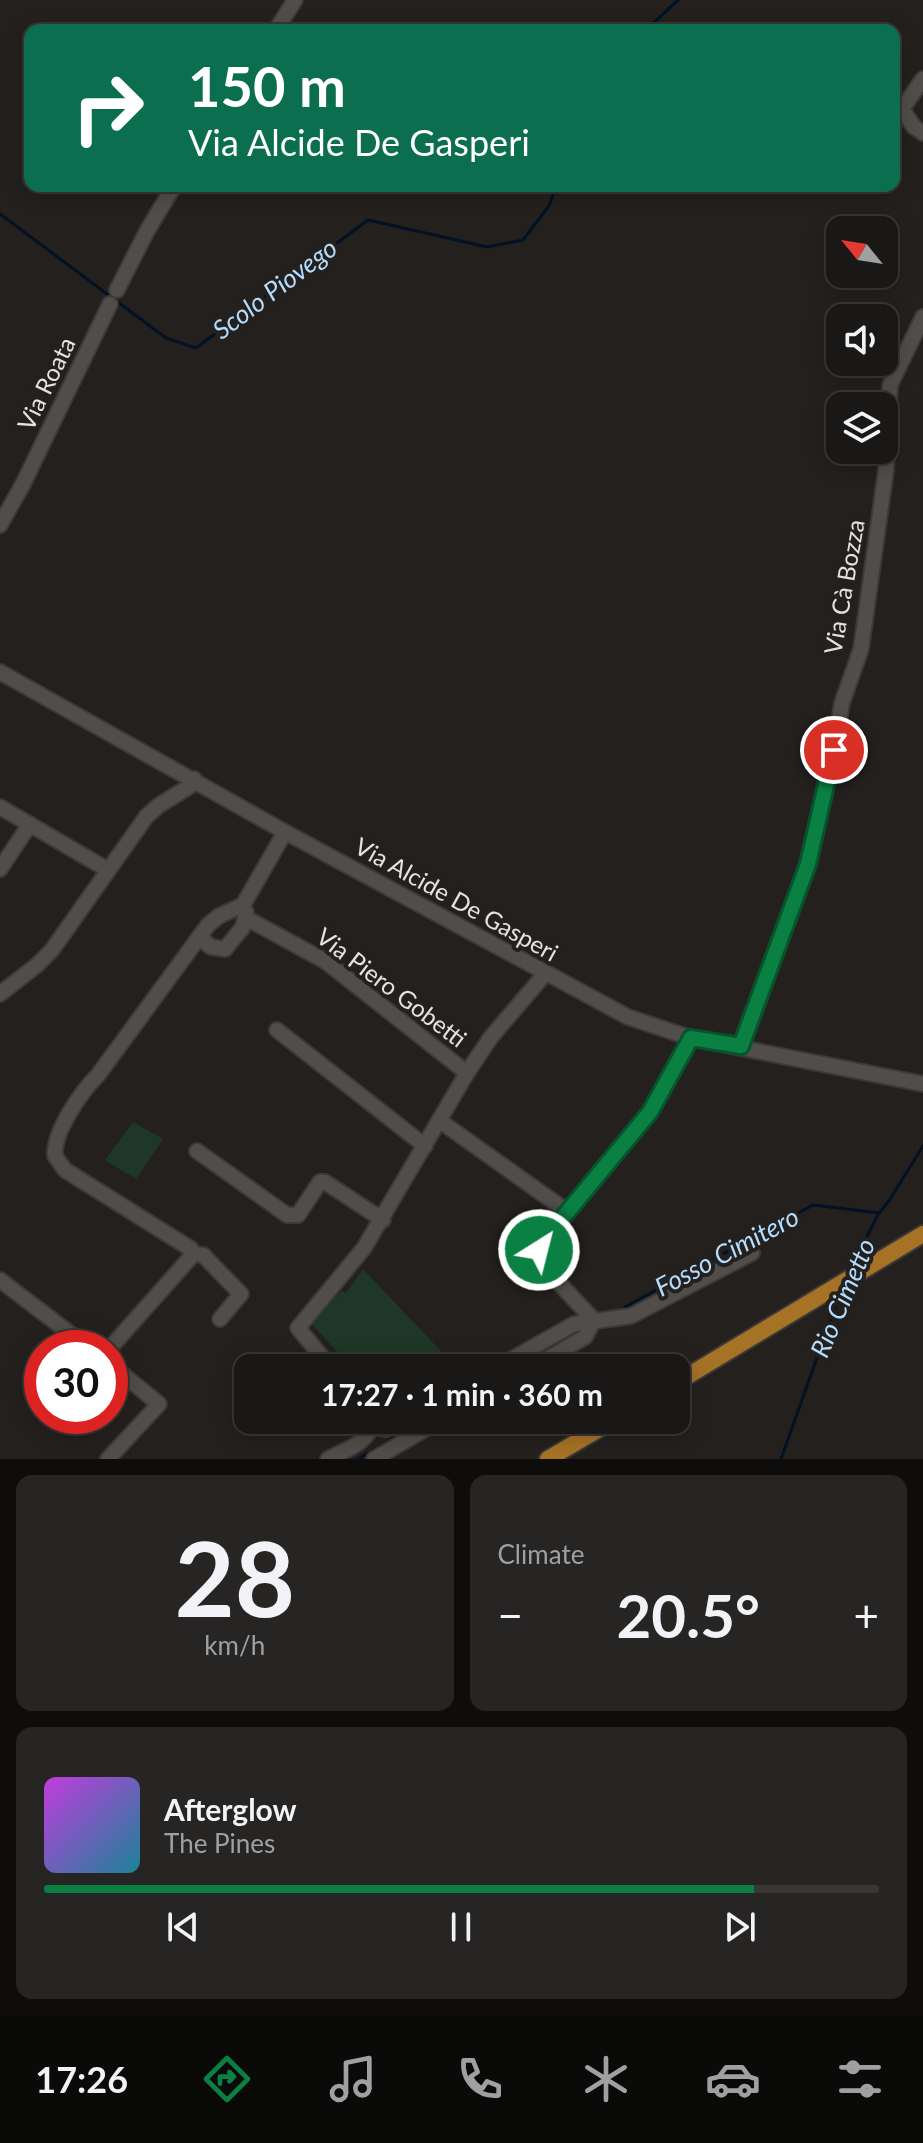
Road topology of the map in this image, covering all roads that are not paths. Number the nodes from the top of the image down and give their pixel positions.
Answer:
1 (295, 0) edge
2 (280, 24) edge
3 (923, 79) edge
4 (923, 133) edge
5 (170, 192) edge
6 (923, 317) edge
7 (0, 525) edge
8 (0, 672) edge
9 (194, 779) junction
10 (0, 807) edge
11 (30, 824) junction
12 (285, 832) junction
13 (0, 869) edge
14 (108, 870) junction
15 (244, 912) junction
16 (199, 937) junction
17 (545, 974) junction
18 (0, 994) edge
19 (277, 1030) dead end
20 (691, 1038) junction
21 (741, 1046) junction
22 (467, 1073) junction
23 (923, 1084) edge
24 (440, 1121) junction
25 (425, 1146) junction
26 (197, 1151) dead end
27 (568, 1212) junction
28 (383, 1220) junction
29 (923, 1234) edge
30 (752, 1253) dead end
31 (192, 1254) junction
32 (0, 1280) edge
33 (220, 1319) dead end
34 (594, 1320) junction
35 (65, 1330) edge
36 (126, 1330) edge
37 (319, 1354) edge
38 (521, 1354) edge
39 (556, 1354) edge
40 (690, 1375) edge
41 (128, 1379) edge
42 (366, 1434) edge
43 (417, 1434) edge
44 (590, 1434) edge
45 (108, 1459) edge
46 (328, 1459) edge
47 (374, 1459) edge
48 (548, 1459) edge

1 - 2 street
3 - 4 street
5 - 7 street, Via Roata
6 - 21 street, Via Cà Bozza
8 - 9 street, Via Alcide De Gasperi
9 - 12 street, Via Alcide De Gasperi
9 - 14 street
10 - 11 street
11 - 13 street
11 - 14 street
12 - 15 street
12 - 17 street, Via Alcide De Gasperi
14 - 18 street
15 - 16 street
15 - 16 street
15 - 22 street, Via Piero Gobetti
16 - 31 street
17 - 20 street, Via Alcide De Gasperi
17 - 22 street
19 - 25 street
20 - 21 street, Via Alcide De Gasperi
20 - 27 street
21 - 23 street, Via Alcide De Gasperi
22 - 24 street
24 - 25 street
24 - 27 street
25 - 28 street
26 - 28 street
27 - 34 street
28 - 37 street
29 - 40 main road
30 - 34 street
31 - 33 street
31 - 36 street
32 - 35 street
34 - 38 street
34 - 39 street
41 - 45 street
42 - 46 street
43 - 47 street
44 - 48 main road

